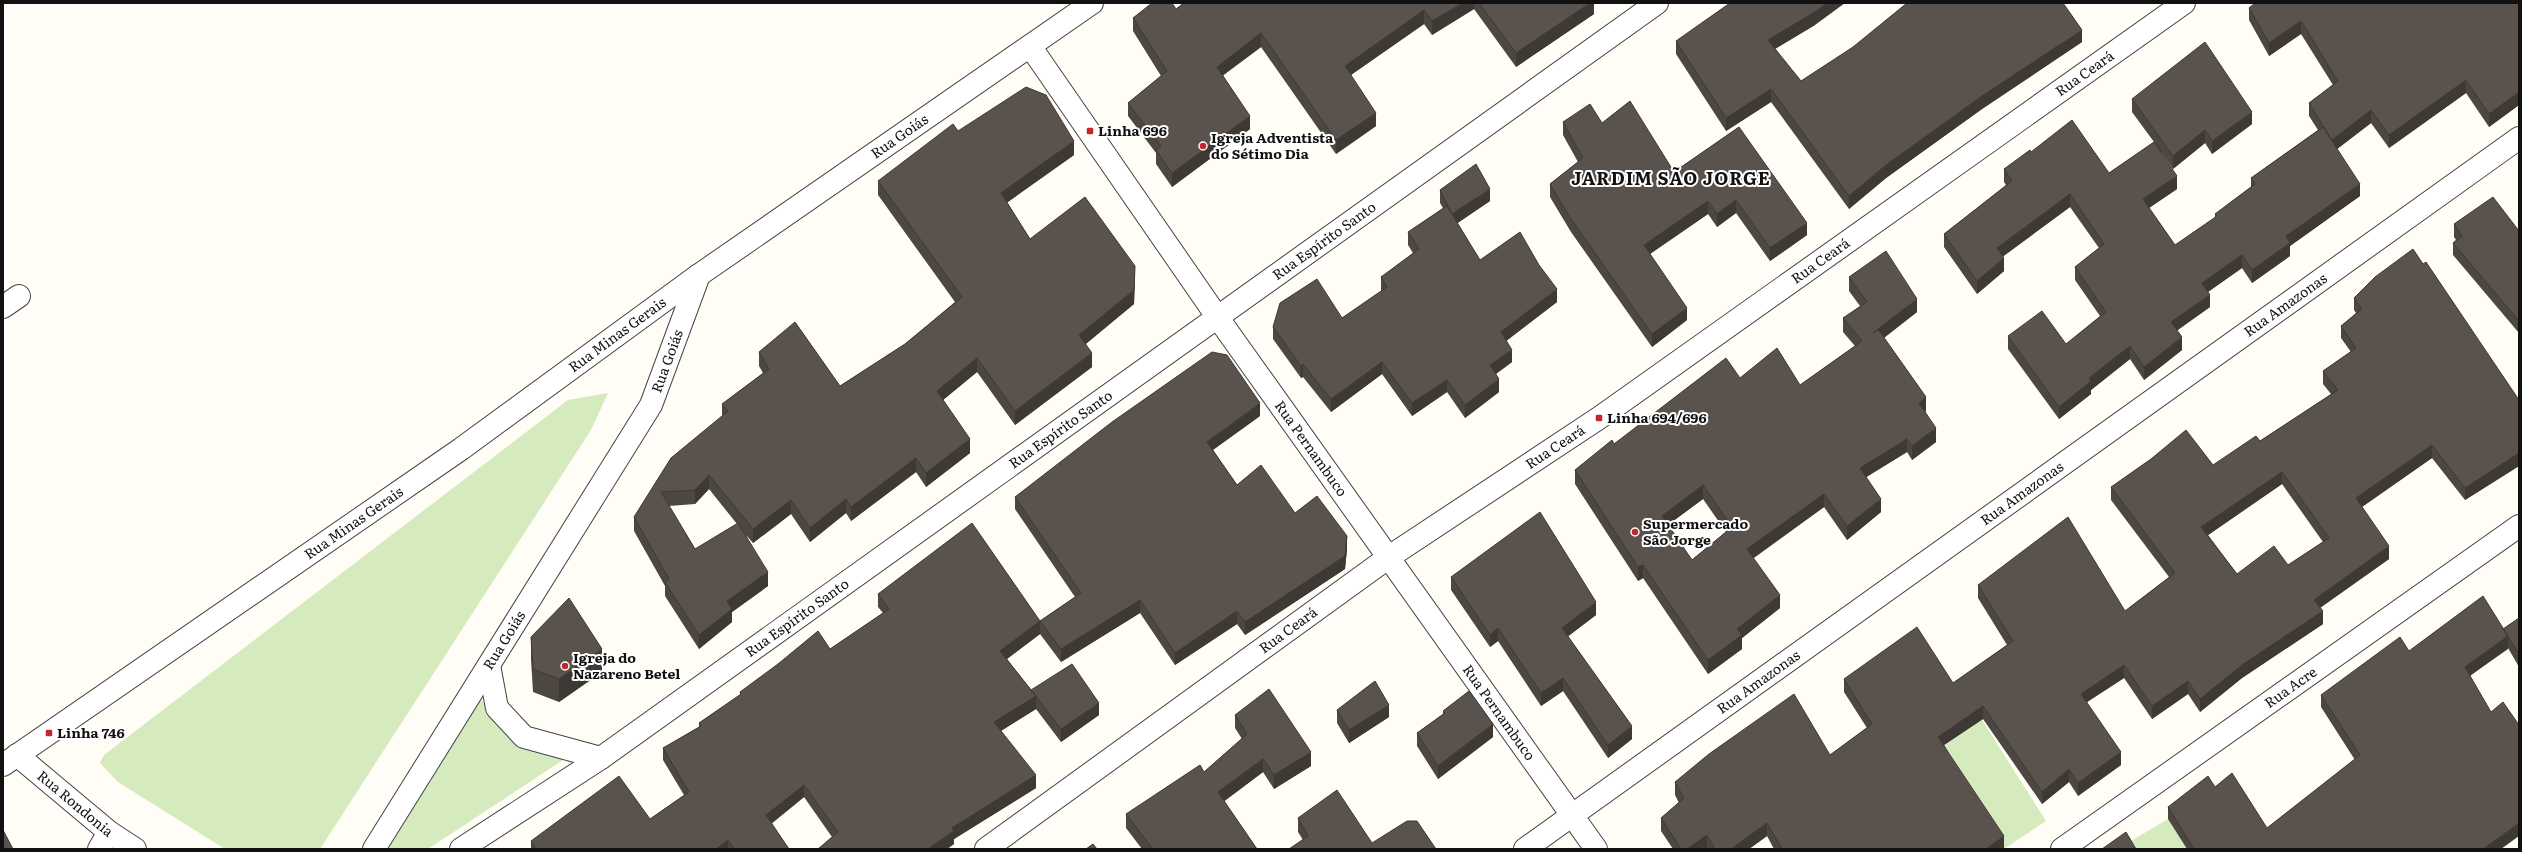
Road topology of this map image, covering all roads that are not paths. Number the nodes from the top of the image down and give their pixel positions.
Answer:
1 (1092, 3) edge
2 (1657, 3) edge
3 (2184, 3) edge
4 (1030, 46) junction
5 (2519, 138) edge
6 (699, 275) junction
7 (1218, 318) junction
8 (2519, 526) edge
9 (1389, 557) junction
10 (489, 664) junction
11 (601, 758) junction
12 (10, 760) edge
13 (1573, 815) junction
14 (104, 840) edge
15 (135, 849) edge
16 (374, 849) edge
17 (461, 849) edge
18 (986, 849) edge
19 (1525, 849) edge
20 (1596, 849) edge
21 (2062, 849) edge

1 - 4 street, Rua Goiás
2 - 7 street, Rua Espírito Santo
3 - 9 street, Rua Ceará
4 - 6 street, Rua Goiás
4 - 7 street, Rua Pernambuco
5 - 13 street, Rua Amazonas
6 - 10 street, Rua Goiás
6 - 12 street, Rua Minas Gerais
7 - 9 street, Rua Pernambuco
7 - 11 street, Rua Espírito Santo
8 - 21 street, Rua Acre
9 - 13 street, Rua Pernambuco
9 - 18 street, Rua Ceará
10 - 11 street
10 - 16 street, Rua Goiás
11 - 17 street, Rua Espírito Santo
12 - 14 street, Rua Rondonia
13 - 19 street, Rua Amazonas
13 - 20 street, Rua Pernambuco
14 - 15 street, Rua Rondonia

